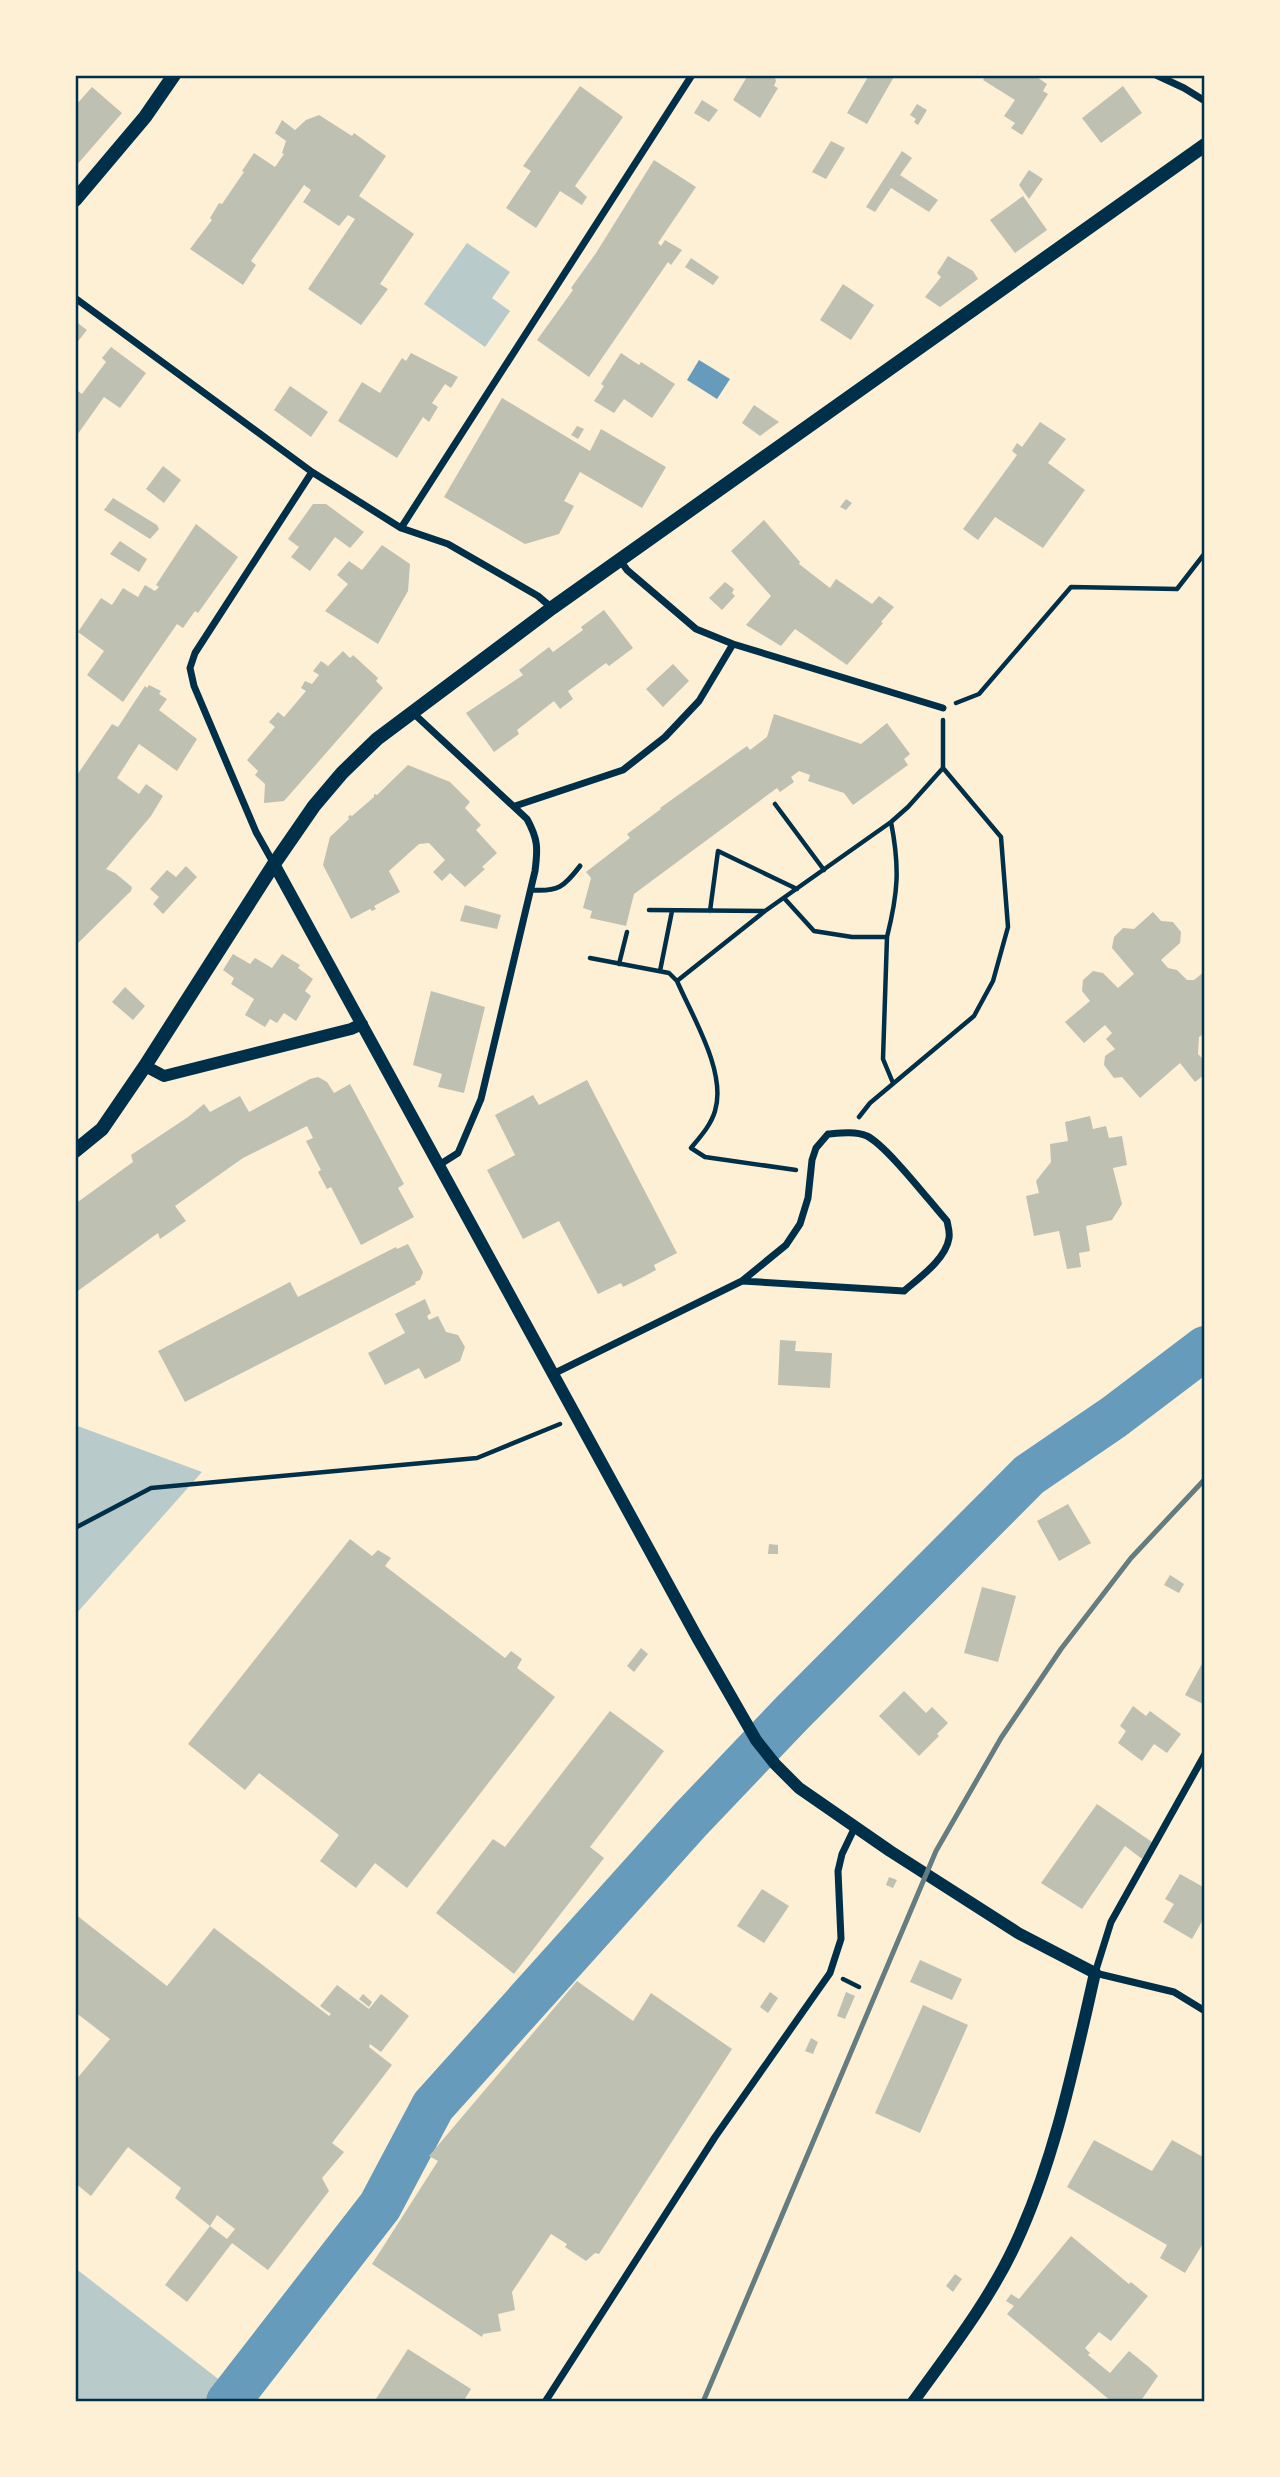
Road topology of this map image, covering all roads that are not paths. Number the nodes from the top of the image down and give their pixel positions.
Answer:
1 (174, 75) edge
2 (692, 75) edge
3 (1156, 75) edge
4 (1205, 102) edge
5 (1203, 149) edge
6 (75, 200) edge
7 (75, 298) edge
8 (312, 472) junction
9 (401, 528) junction
10 (620, 561) junction
11 (552, 608) junction
12 (733, 643) junction
13 (943, 708) road end
14 (411, 711) junction
15 (515, 806) junction
16 (274, 864) junction
17 (580, 866) dead end
18 (531, 890) junction
19 (362, 1024) junction
20 (145, 1066) junction
21 (75, 1151) edge
22 (439, 1165) junction
23 (742, 1281) junction
24 (553, 1374) junction
25 (1205, 1754) edge
26 (855, 1827) junction
27 (1095, 1973) junction
28 (1205, 2011) edge
29 (545, 2402) edge
30 (913, 2402) edge

1 - 6 main road
2 - 9 street
3 - 4 street
5 - 10 main road
7 - 8 street
8 - 9 street
8 - 16 street
9 - 11 street
10 - 11 main road
10 - 12 street
11 - 14 main road
12 - 13 street
12 - 15 street
14 - 15 street
14 - 16 main road
15 - 18 street
16 - 19 street
16 - 20 main road
17 - 18 lane
18 - 22 street
19 - 20 street
19 - 22 street
20 - 21 main road
22 - 24 street
23 - 23 street
23 - 24 street
24 - 26 street
25 - 27 street
26 - 27 street
26 - 29 street
27 - 28 street
27 - 30 street

